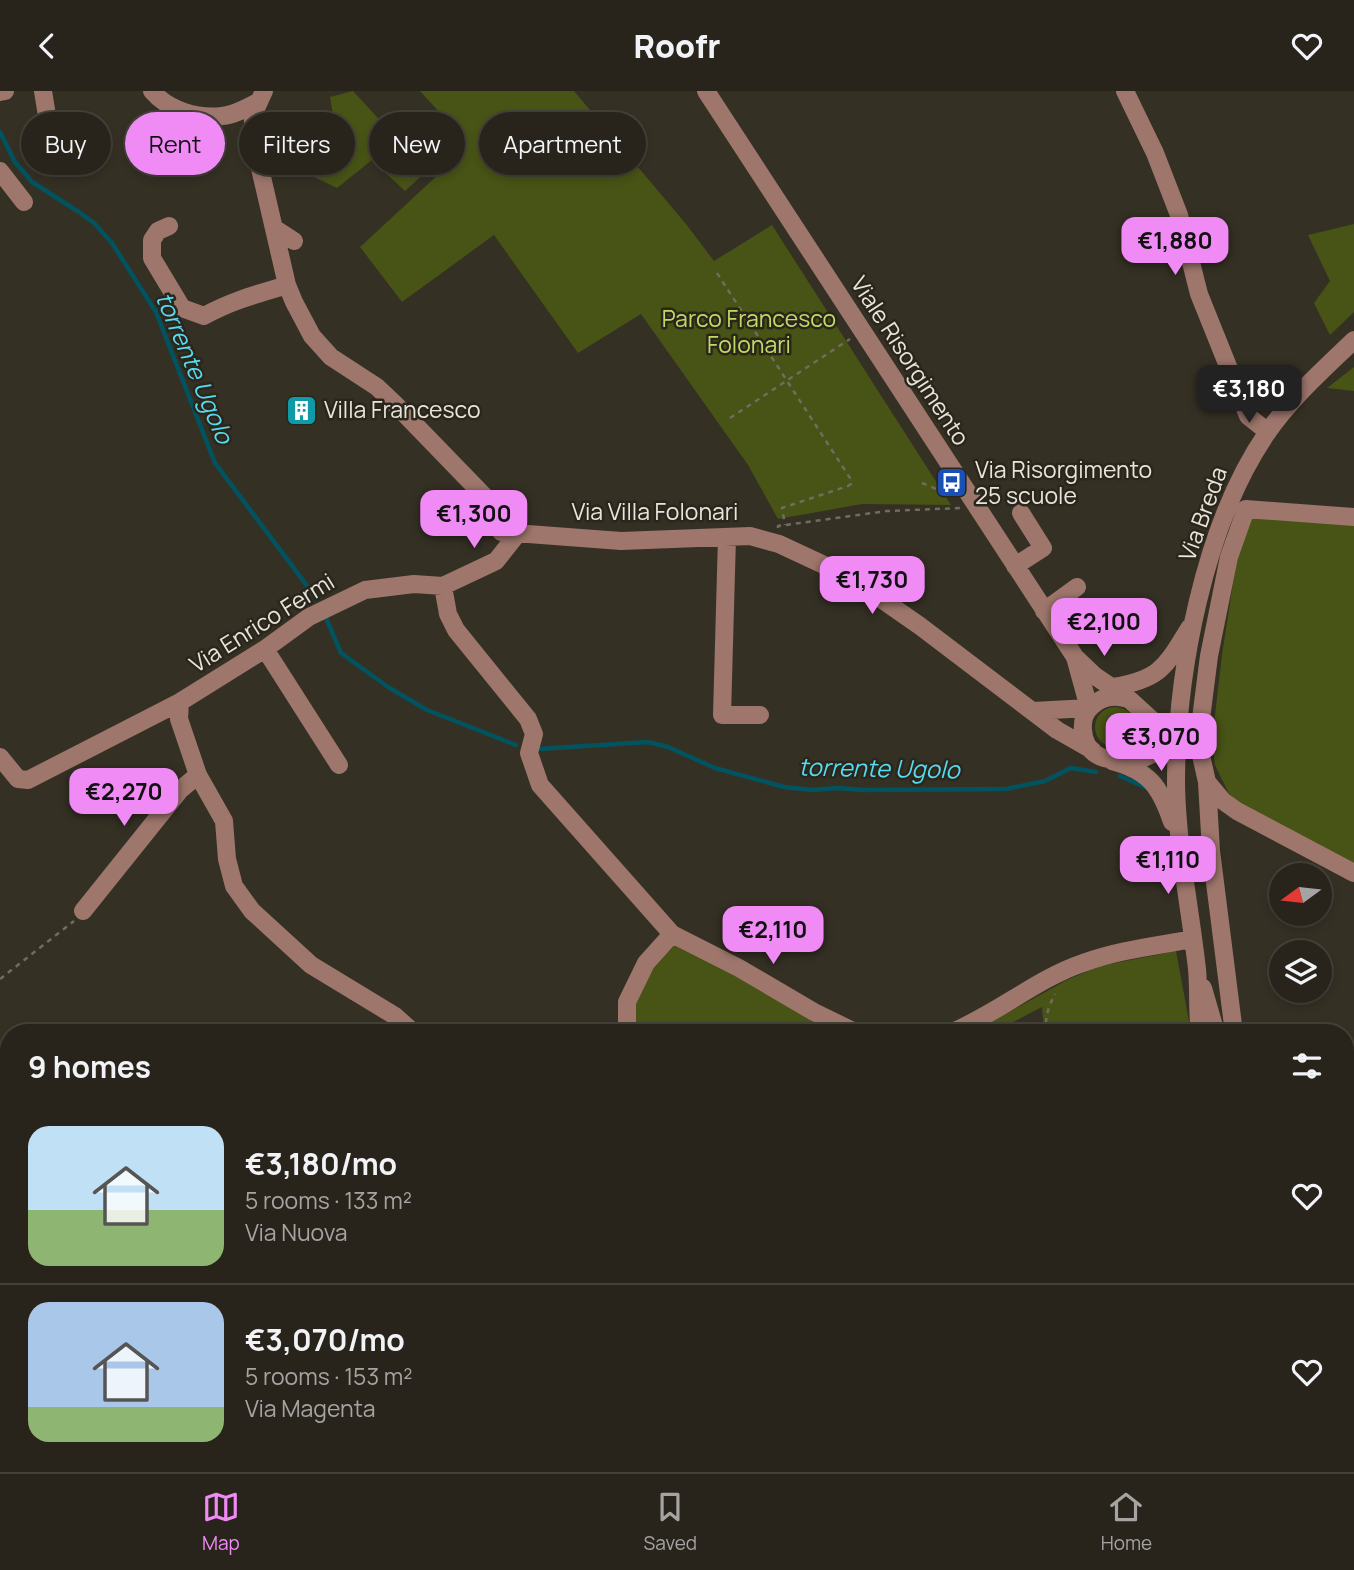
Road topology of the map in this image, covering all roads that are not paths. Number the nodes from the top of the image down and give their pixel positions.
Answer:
1 (5, 91) edge
2 (43, 91) edge
3 (152, 91) edge
4 (706, 91) edge
5 (1125, 91) edge
6 (0, 92) edge
7 (261, 97) edge
8 (169, 99) edge
9 (46, 112) edge
10 (0, 171) edge
11 (24, 202) dead end
12 (169, 226) dead end
13 (274, 228) junction
14 (294, 240) dead end
15 (287, 285) junction
16 (1354, 340) edge
17 (1268, 432) junction
18 (1021, 513) dead end
19 (1354, 517) edge
20 (510, 532) junction
21 (727, 537) junction
22 (1015, 566) junction
23 (1074, 584) dead end
24 (443, 586) junction
25 (1040, 605) junction
26 (1195, 618) junction
27 (265, 649) junction
28 (1075, 657) junction
29 (1112, 687) junction
30 (180, 702) junction
31 (1136, 706) junction
32 (1089, 708) junction
33 (1033, 711) junction
34 (760, 715) dead end
35 (1198, 742) junction
36 (1177, 743) junction
37 (1092, 750) junction
38 (0, 757) edge
39 (1109, 760) junction
40 (339, 765) dead end
41 (1128, 765) junction
42 (198, 775) junction
43 (1207, 782) junction
44 (1181, 848) junction
45 (1354, 873) edge
46 (83, 911) road end
47 (672, 934) junction
48 (1193, 939) junction
49 (1197, 972) junction
50 (404, 1024) edge
51 (627, 1024) edge
52 (839, 1024) edge
53 (968, 1024) edge
54 (1200, 1024) edge
55 (1215, 1024) edge
56 (1233, 1024) edge

1 - 6 street
2 - 9 street
3 - 8 street
4 - 22 street, Viale Risorgimento
5 - 17 street
7 - 8 street
7 - 13 street
10 - 11 street
12 - 15 street
13 - 14 street
13 - 15 street
15 - 20 street
16 - 17 street, Via Breda
17 - 26 street, Via Breda
18 - 22 street
19 - 35 street, Via Breda
20 - 21 street, Via Villa Folonari
20 - 24 street, Via Enrico Fermi
21 - 33 street, Via Villa Folonari
21 - 34 street
22 - 25 street, Viale Risorgimento
23 - 25 street
24 - 27 street, Via Enrico Fermi
24 - 47 street
25 - 28 street, Viale Risorgimento
26 - 29 street
26 - 36 street, Via Breda
27 - 30 street, Via Enrico Fermi
27 - 40 street
28 - 29 street, Viale Risorgimento
28 - 32 street, Viale Risorgimento
29 - 31 street, Viale Risorgimento
30 - 38 street, Via Enrico Fermi
30 - 42 street
31 - 32 street
31 - 36 street, Viale Risorgimento
31 - 39 street
32 - 33 street
32 - 37 street, Viale Risorgimento
33 - 37 street, Via Villa Folonari
35 - 36 street
35 - 43 street, Via Breda
36 - 41 street
36 - 44 street, Via Breda
37 - 39 street
39 - 41 street
41 - 44 street
42 - 46 street
42 - 50 street
43 - 45 street
43 - 56 street, Via Breda
44 - 48 street
47 - 51 street
47 - 52 street
48 - 49 street
48 - 53 street
49 - 54 street
49 - 55 street

